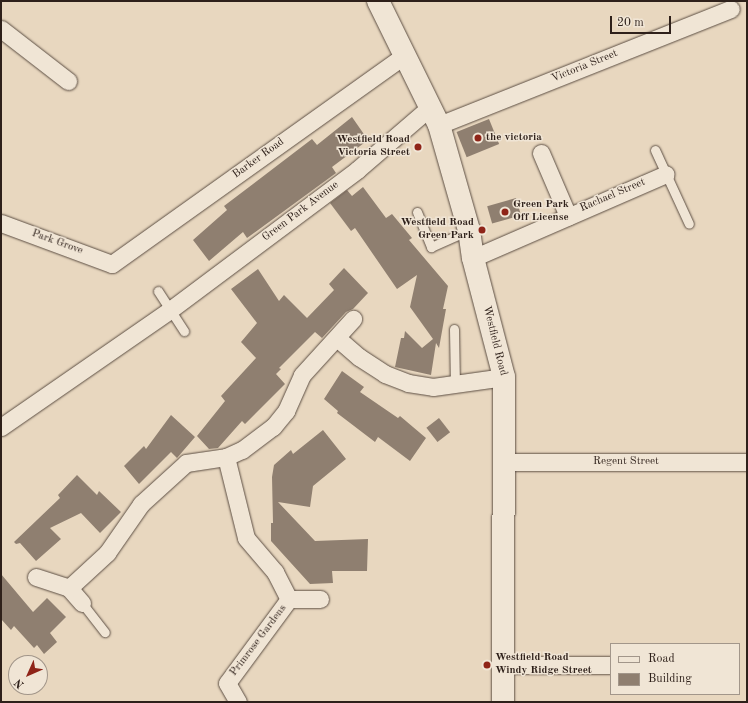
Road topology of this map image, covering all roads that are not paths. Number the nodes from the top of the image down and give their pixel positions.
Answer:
1 (378, 1) edge
2 (731, 10) edge
3 (1, 29) edge
4 (405, 55) junction
5 (68, 81) dead end
6 (434, 117) junction
7 (655, 150) dead end
8 (541, 154) dead end
9 (666, 174) junction
10 (417, 212) dead end
11 (568, 216) junction
12 (1, 223) edge
13 (689, 224) dead end
14 (469, 230) junction
15 (473, 258) junction
16 (112, 264) joint
17 (158, 291) dead end
18 (170, 310) junction
19 (353, 319) dead end
20 (454, 328) dead end
21 (184, 331) dead end
22 (337, 338) junction
23 (504, 377) junction
24 (455, 385) junction
25 (1, 427) edge
26 (226, 457) junction
27 (504, 462) junction
28 (747, 462) edge
29 (36, 577) dead end
30 (69, 588) junction
31 (289, 599) junction
32 (320, 599) dead end
33 (82, 603) joint
34 (106, 632) dead end
35 (503, 664) junction
36 (610, 665) edge
37 (238, 702) edge
38 (503, 702) edge

1 - 4 main road, Westfield Road
2 - 6 street, Victoria Street
3 - 5 street
4 - 6 main road, Westfield Road
4 - 16 street, Barker Road
6 - 14 main road, Westfield Road
6 - 18 street, Green Park Avenue
7 - 9 lane
8 - 11 street
9 - 11 street, Rachael Street
9 - 13 lane
10 - 14 lane
11 - 15 street, Rachael Street
12 - 16 street, Park Grove
14 - 15 main road, Westfield Road
15 - 23 main road, Westfield Road
17 - 18 lane
18 - 21 lane
18 - 25 street, Green Park Avenue
19 - 22 street
20 - 24 lane
22 - 24 street
22 - 26 street
23 - 24 street
23 - 27 main road, Westfield Road
26 - 30 street
26 - 31 street, Primrose Gardens
27 - 28 street, Regent Street
27 - 35 main road, Westfield Road
29 - 30 street
30 - 33 street
31 - 32 street, Primrose Gardens
31 - 37 street, Primrose Gardens
33 - 34 lane
35 - 36 street
35 - 38 main road, Westfield Road

